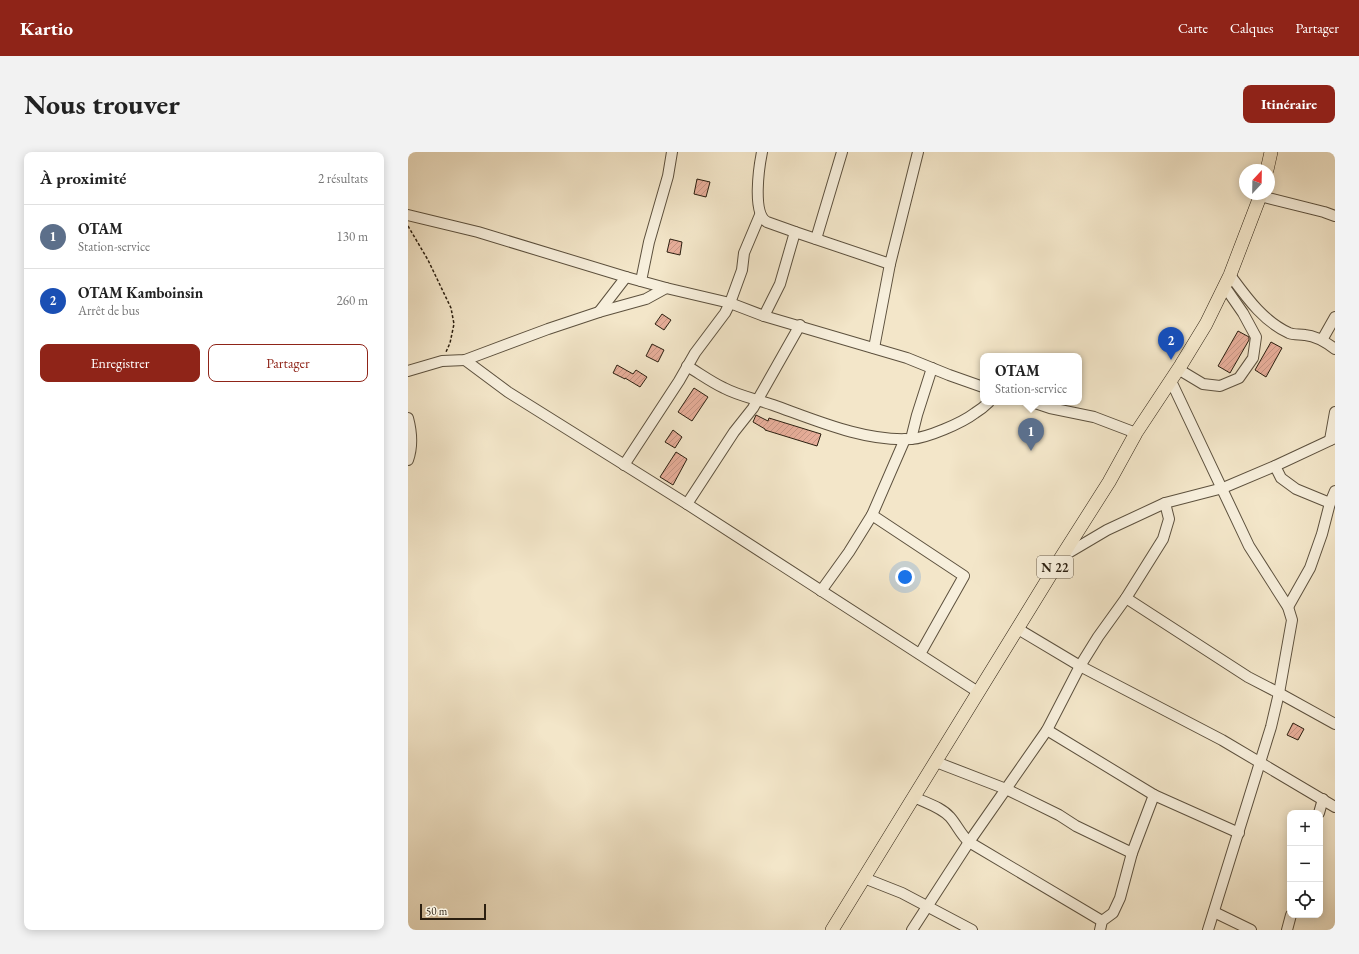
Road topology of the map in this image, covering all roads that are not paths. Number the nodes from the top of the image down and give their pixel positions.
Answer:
1 (672, 152) edge
2 (762, 152) edge
3 (842, 152) edge
4 (918, 152) edge
5 (1271, 152) edge
6 (1268, 164) edge
7 (1275, 199) edge
8 (1258, 200) edge
9 (408, 215) edge
10 (760, 215) junction
11 (1335, 216) edge
12 (795, 232) junction
13 (816, 239) junction
14 (890, 264) junction
15 (626, 277) junction
16 (641, 281) junction
17 (1227, 281) junction
18 (666, 288) junction
19 (730, 303) junction
20 (599, 312) junction
21 (764, 316) junction
22 (1335, 317) edge
23 (800, 325) junction
24 (1322, 340) junction
25 (874, 348) junction
26 (1335, 349) edge
27 (465, 360) junction
28 (688, 366) junction
29 (932, 368) junction
30 (1178, 369) junction
31 (408, 371) edge
32 (1171, 381) junction
33 (980, 386) edge
34 (758, 400) junction
35 (986, 405) edge
36 (1041, 405) edge
37 (1335, 412) edge
38 (408, 418) edge
39 (1136, 433) junction
40 (908, 439) junction
41 (1332, 439) edge
42 (408, 460) edge
43 (624, 465) junction
44 (1275, 466) junction
45 (1223, 488) junction
46 (1335, 491) edge
47 (1164, 503) junction
48 (1330, 503) junction
49 (687, 504) junction
50 (872, 515) junction
51 (1062, 556) junction
52 (821, 591) junction
53 (1126, 598) junction
54 (1288, 607) junction
55 (1018, 629) junction
56 (920, 654) junction
57 (1080, 666) junction
58 (978, 692) junction
59 (1279, 692) junction
60 (1335, 724) edge
61 (1047, 730) junction
62 (936, 762) junction
63 (1261, 762) junction
64 (1006, 789) junction
65 (1154, 795) junction
66 (914, 797) junction
67 (1323, 799) junction
68 (1335, 807) edge
69 (1320, 810) edge
70 (1239, 833) junction
71 (969, 842) junction
72 (1132, 853) junction
73 (864, 878) junction
74 (927, 906) junction
75 (1214, 912) junction
76 (1290, 918) edge
77 (1101, 925) edge
78 (832, 930) edge
79 (912, 930) edge
80 (972, 930) edge
81 (1208, 930) edge
82 (1251, 930) edge
83 (1287, 930) edge

1 - 16 street
2 - 10 street
3 - 13 street
4 - 14 street
5 - 6 main road
7 - 11 street
8 - 17 main road, N 22
9 - 15 street
10 - 12 street
10 - 19 street
12 - 13 street
12 - 21 street
13 - 14 street
14 - 25 street
15 - 16 street
15 - 20 street
16 - 18 street
17 - 24 street
17 - 30 main road, N 22
17 - 30 street
18 - 19 street
18 - 20 street
19 - 21 street
19 - 28 street
20 - 27 street
21 - 23 street
22 - 24 street
23 - 25 street
23 - 34 street
24 - 26 street
25 - 29 street
27 - 31 street
27 - 43 street
28 - 34 street
28 - 43 street
29 - 33 street
29 - 40 street
30 - 32 main road, N 22
32 - 39 main road, N 22
32 - 45 street
34 - 40 street
34 - 49 street
35 - 40 street
36 - 39 street
37 - 41 street
38 - 42 street
39 - 51 main road, N 22
40 - 50 street
41 - 44 street
43 - 49 street
44 - 45 street
44 - 48 street
45 - 47 street
45 - 54 street
46 - 48 street
47 - 51 street
47 - 53 street
48 - 54 street
49 - 52 street
50 - 52 street
50 - 56 street
51 - 55 main road, N 22
52 - 56 street
53 - 57 street
53 - 59 street
54 - 59 street
55 - 57 street
55 - 58 main road, N 22
56 - 58 street
57 - 61 street
57 - 63 street
58 - 62 main road, N 22
59 - 60 street
59 - 63 street
61 - 64 street
61 - 65 street
62 - 64 street
62 - 66 main road, N 22
63 - 67 street
63 - 70 street
64 - 71 street
64 - 72 street
65 - 70 street
65 - 72 street
66 - 71 street
66 - 73 main road, N 22
67 - 68 street
67 - 69 street
70 - 75 street
71 - 74 street
71 - 77 street
72 - 77 street
73 - 74 street
73 - 78 main road, N 22
74 - 79 street
74 - 80 street
75 - 81 street
75 - 82 street
76 - 83 street

